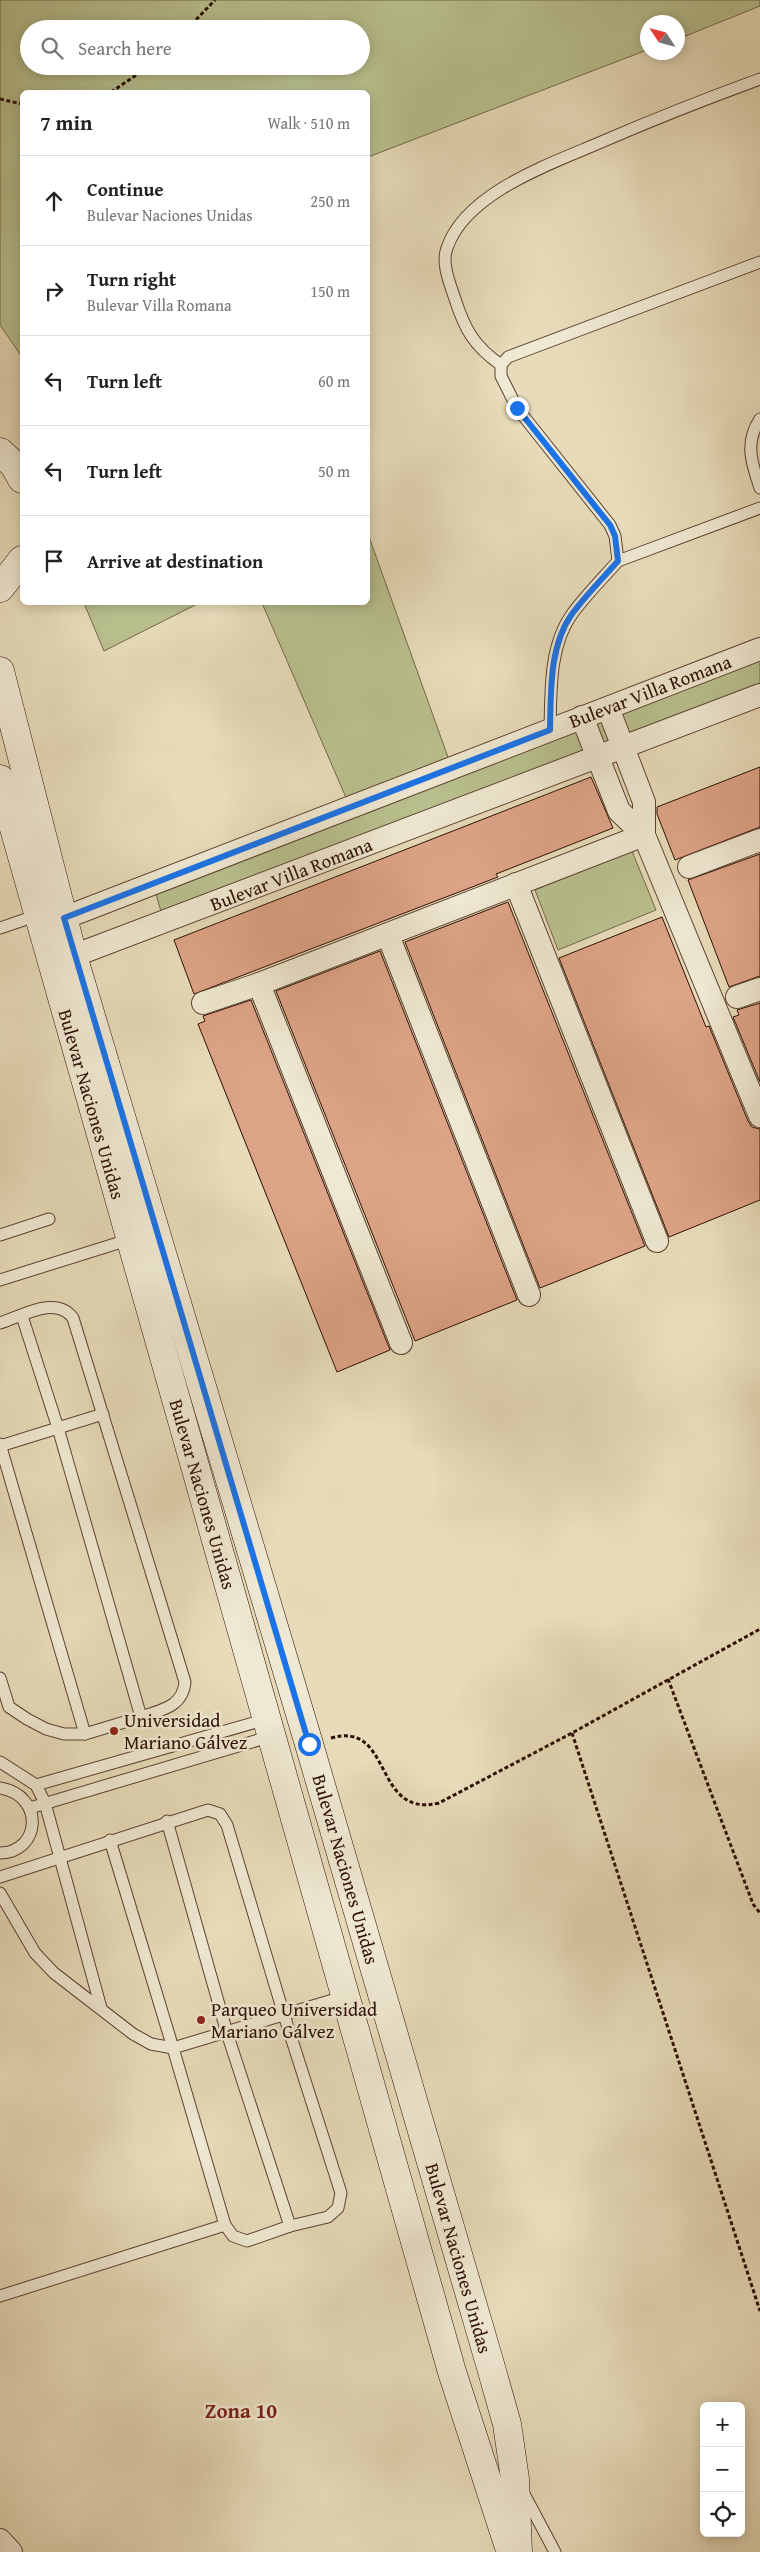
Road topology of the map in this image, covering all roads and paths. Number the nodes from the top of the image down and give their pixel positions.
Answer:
1 (216, 0) edge
2 (196, 20) edge
3 (136, 75) edge
4 (760, 79) edge
5 (114, 90) edge
6 (0, 100) edge
7 (20, 104) edge
8 (760, 262) edge
9 (501, 365) junction
10 (760, 419) edge
11 (0, 452) edge
12 (20, 476) edge
13 (760, 488) edge
14 (760, 508) edge
15 (618, 561) junction
16 (20, 563) edge
17 (0, 588) edge
18 (760, 649) edge
19 (0, 671) edge
20 (760, 695) edge
21 (608, 708) junction
22 (582, 718) junction
23 (550, 730) junction
24 (624, 747) junction
25 (598, 758) junction
26 (0, 779) edge
27 (644, 835) junction
28 (760, 840) edge
29 (690, 867) dead end
30 (516, 884) junction
31 (51, 916) junction
32 (0, 928) edge
33 (388, 934) junction
34 (73, 956) junction
35 (259, 984) junction
36 (760, 989) edge
37 (737, 998) dead end
38 (203, 1003) dead end
39 (760, 1116) edge
40 (49, 1219) dead end
41 (0, 1235) edge
42 (131, 1239) junction
43 (657, 1241) dead end
44 (0, 1280) edge
45 (530, 1295) dead end
46 (22, 1316) junction
47 (0, 1323) edge
48 (401, 1343) dead end
49 (103, 1414) junction
50 (58, 1428) junction
51 (0, 1445) edge
52 (760, 1629) edge
53 (0, 1678) edge
54 (668, 1679) junction
55 (4, 1705) edge
56 (141, 1716) junction
57 (269, 1728) junction
58 (572, 1733) junction
59 (85, 1734) junction
60 (309, 1744) junction
61 (0, 1762) edge
62 (36, 1785) junction
63 (0, 1788) edge
64 (44, 1803) junction
65 (30, 1808) junction
66 (167, 1821) junction
67 (110, 1840) junction
68 (0, 1853) edge
69 (60, 1857) junction
70 (0, 1878) edge
71 (0, 1893) edge
72 (760, 1913) edge
73 (346, 1996) junction
74 (101, 2008) junction
75 (284, 2015) junction
76 (227, 2032) junction
77 (173, 2048) junction
78 (225, 2225) junction
79 (290, 2226) junction
80 (0, 2296) edge
81 (760, 2311) edge
82 (490, 2364) junction
83 (452, 2372) junction
84 (470, 2427) junction
85 (515, 2479) junction
86 (0, 2540) edge
87 (11, 2552) edge
88 (511, 2552) edge
89 (518, 2552) edge
90 (555, 2552) edge

1 - 2 path
3 - 5 path
4 - 9 lane
6 - 7 path
8 - 9 lane
9 - 15 lane
10 - 13 lane
11 - 12 main road
14 - 15 lane
15 - 23 lane
16 - 17 main road
18 - 21 street, Bulevar Villa Romana
19 - 31 main road, Bulevar Naciones Unidas
20 - 24 street, Bulevar Villa Romana
21 - 22 street, Bulevar Villa Romana
21 - 24 street
22 - 23 street, Bulevar Villa Romana
22 - 25 street
23 - 31 street, Bulevar Villa Romana
24 - 25 street, Bulevar Villa Romana
24 - 27 street
25 - 27 street
25 - 34 street, Bulevar Villa Romana
26 - 31 main road, Bulevar Naciones Unidas
27 - 30 street
27 - 39 street
28 - 29 street
30 - 33 street
30 - 43 street
31 - 32 lane
31 - 34 main road, Bulevar Naciones Unidas
31 - 42 main road, Bulevar Naciones Unidas
33 - 35 street
33 - 45 street
34 - 60 main road, Bulevar Naciones Unidas
35 - 38 street
35 - 48 street
36 - 37 street
40 - 41 lane
42 - 44 lane
42 - 57 main road, Bulevar Naciones Unidas
46 - 47 lane
46 - 49 lane
46 - 50 lane
49 - 50 lane
49 - 56 lane
50 - 51 lane
50 - 56 lane
51 - 59 lane
52 - 54 path
53 - 55 lane
54 - 58 path
54 - 72 path
55 - 59 lane
56 - 59 lane
57 - 62 lane
57 - 64 lane
57 - 73 main road, Bulevar Naciones Unidas
58 - 60 path
58 - 81 path
60 - 82 main road, Bulevar Naciones Unidas
61 - 62 lane
62 - 64 lane
63 - 65 lane
64 - 65 lane
64 - 69 lane
65 - 68 lane
66 - 67 lane
66 - 75 lane
66 - 76 lane
67 - 69 lane
67 - 77 lane
69 - 70 lane
69 - 74 lane
71 - 74 lane
73 - 75 lane
73 - 83 main road, Bulevar Naciones Unidas
74 - 77 lane
75 - 76 lane
75 - 79 lane
76 - 77 lane
76 - 79 lane
77 - 78 lane
78 - 79 lane
78 - 80 lane
82 - 83 main road
82 - 85 main road, Bulevar Naciones Unidas
83 - 84 main road, Bulevar Naciones Unidas
84 - 85 main road
84 - 88 main road, Bulevar Naciones Unidas
85 - 89 main road, Bulevar Naciones Unidas
85 - 90 lane
86 - 87 street

